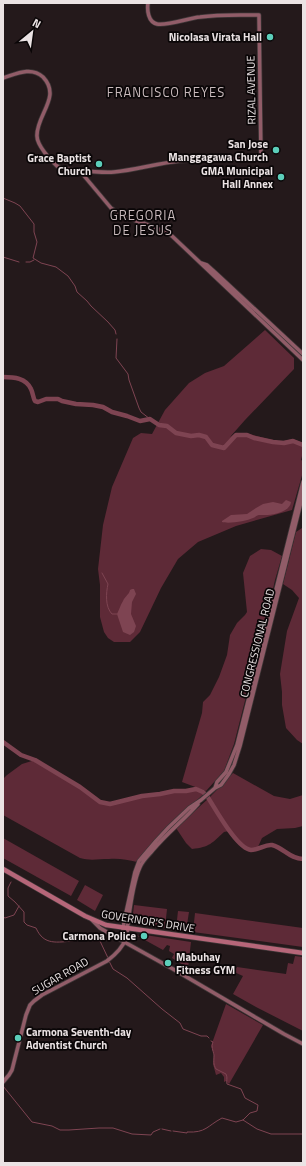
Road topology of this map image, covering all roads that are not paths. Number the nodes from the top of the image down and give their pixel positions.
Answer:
1 (148, 3) edge
2 (3, 78) edge
3 (79, 170) junction
4 (88, 171) junction
5 (85, 176) junction
6 (200, 263) junction
7 (303, 354) edge
8 (303, 360) edge
9 (303, 482) edge
10 (303, 494) edge
11 (215, 788) junction
12 (3, 869) edge
13 (92, 920) junction
14 (125, 928) junction
15 (124, 941) junction
16 (303, 953) edge
17 (303, 1044) edge
18 (4, 1081) edge

1 - 4 main road, RIZAL AVENUE
2 - 3 main road
3 - 4 main road, RIZAL AVENUE
3 - 5 main road
4 - 5 main road
5 - 6 main road
6 - 7 main road
6 - 8 main road
9 - 11 main road, CONGRESSIONAL ROAD
10 - 11 main road, CONGRESSIONAL ROAD
11 - 14 main road, CONGRESSIONAL ROAD
12 - 13 highway, GOVERNOR'S DRIVE
13 - 14 highway, GOVERNOR'S DRIVE
13 - 15 main road
14 - 15 main road, SUGAR ROAD
14 - 16 highway, GOVERNOR'S DRIVE
15 - 17 main road
15 - 18 main road, SUGAR ROAD

